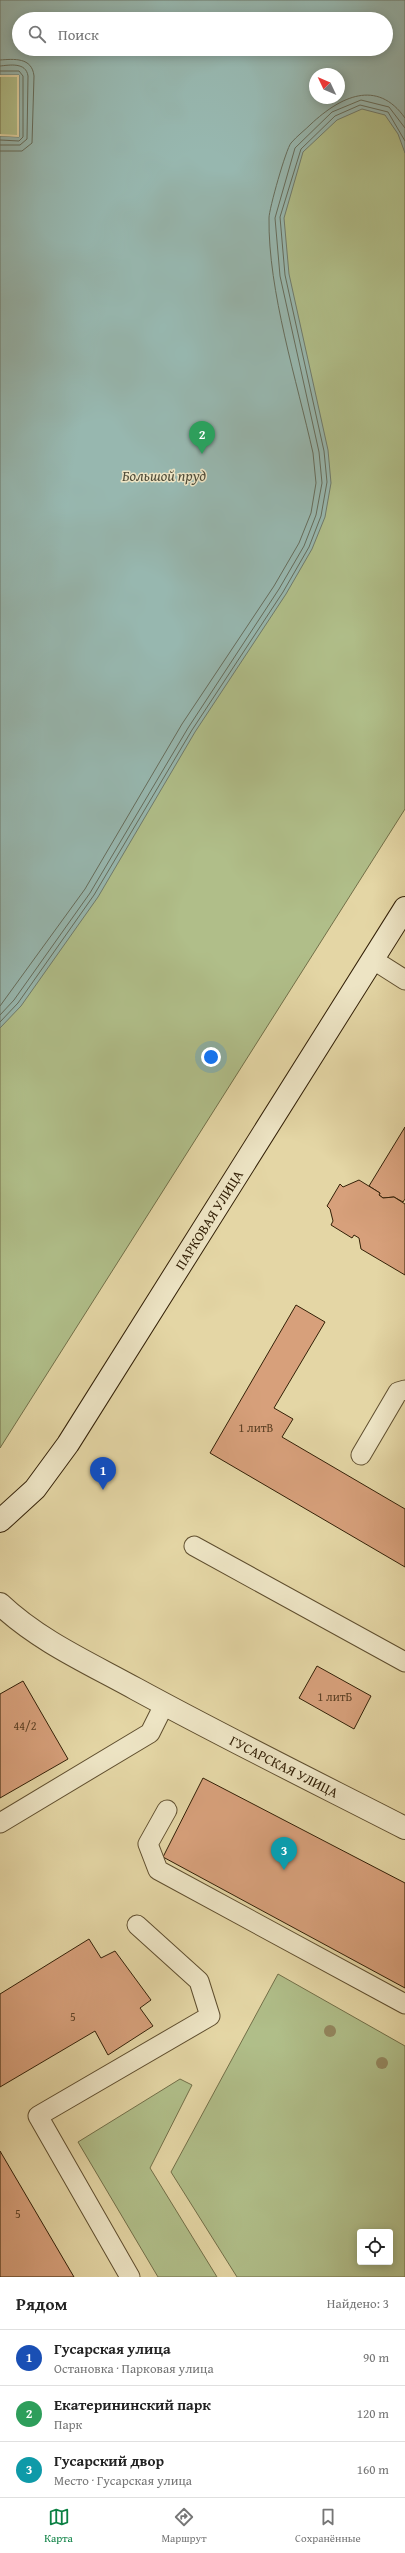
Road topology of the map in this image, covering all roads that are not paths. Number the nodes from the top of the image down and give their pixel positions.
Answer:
1 (405, 908) edge
2 (372, 959) junction
3 (405, 980) edge
4 (405, 1390) edge
5 (361, 1455) dead end
6 (0, 1521) edge
7 (194, 1546) dead end
8 (0, 1604) edge
9 (405, 1662) edge
10 (164, 1705) junction
11 (168, 1810) dead end
12 (0, 1823) edge
13 (405, 1828) edge
14 (137, 1925) dead end
15 (405, 2004) edge
16 (130, 2277) edge

1 - 2 main road, ПАРКОВАЯ УЛИЦА
2 - 3 lane
2 - 6 main road, ПАРКОВАЯ УЛИЦА
4 - 5 lane
7 - 9 lane
8 - 10 main road, ГУСАРСКАЯ УЛИЦА
10 - 12 lane
10 - 13 main road, ГУСАРСКАЯ УЛИЦА
11 - 15 lane
14 - 16 lane

